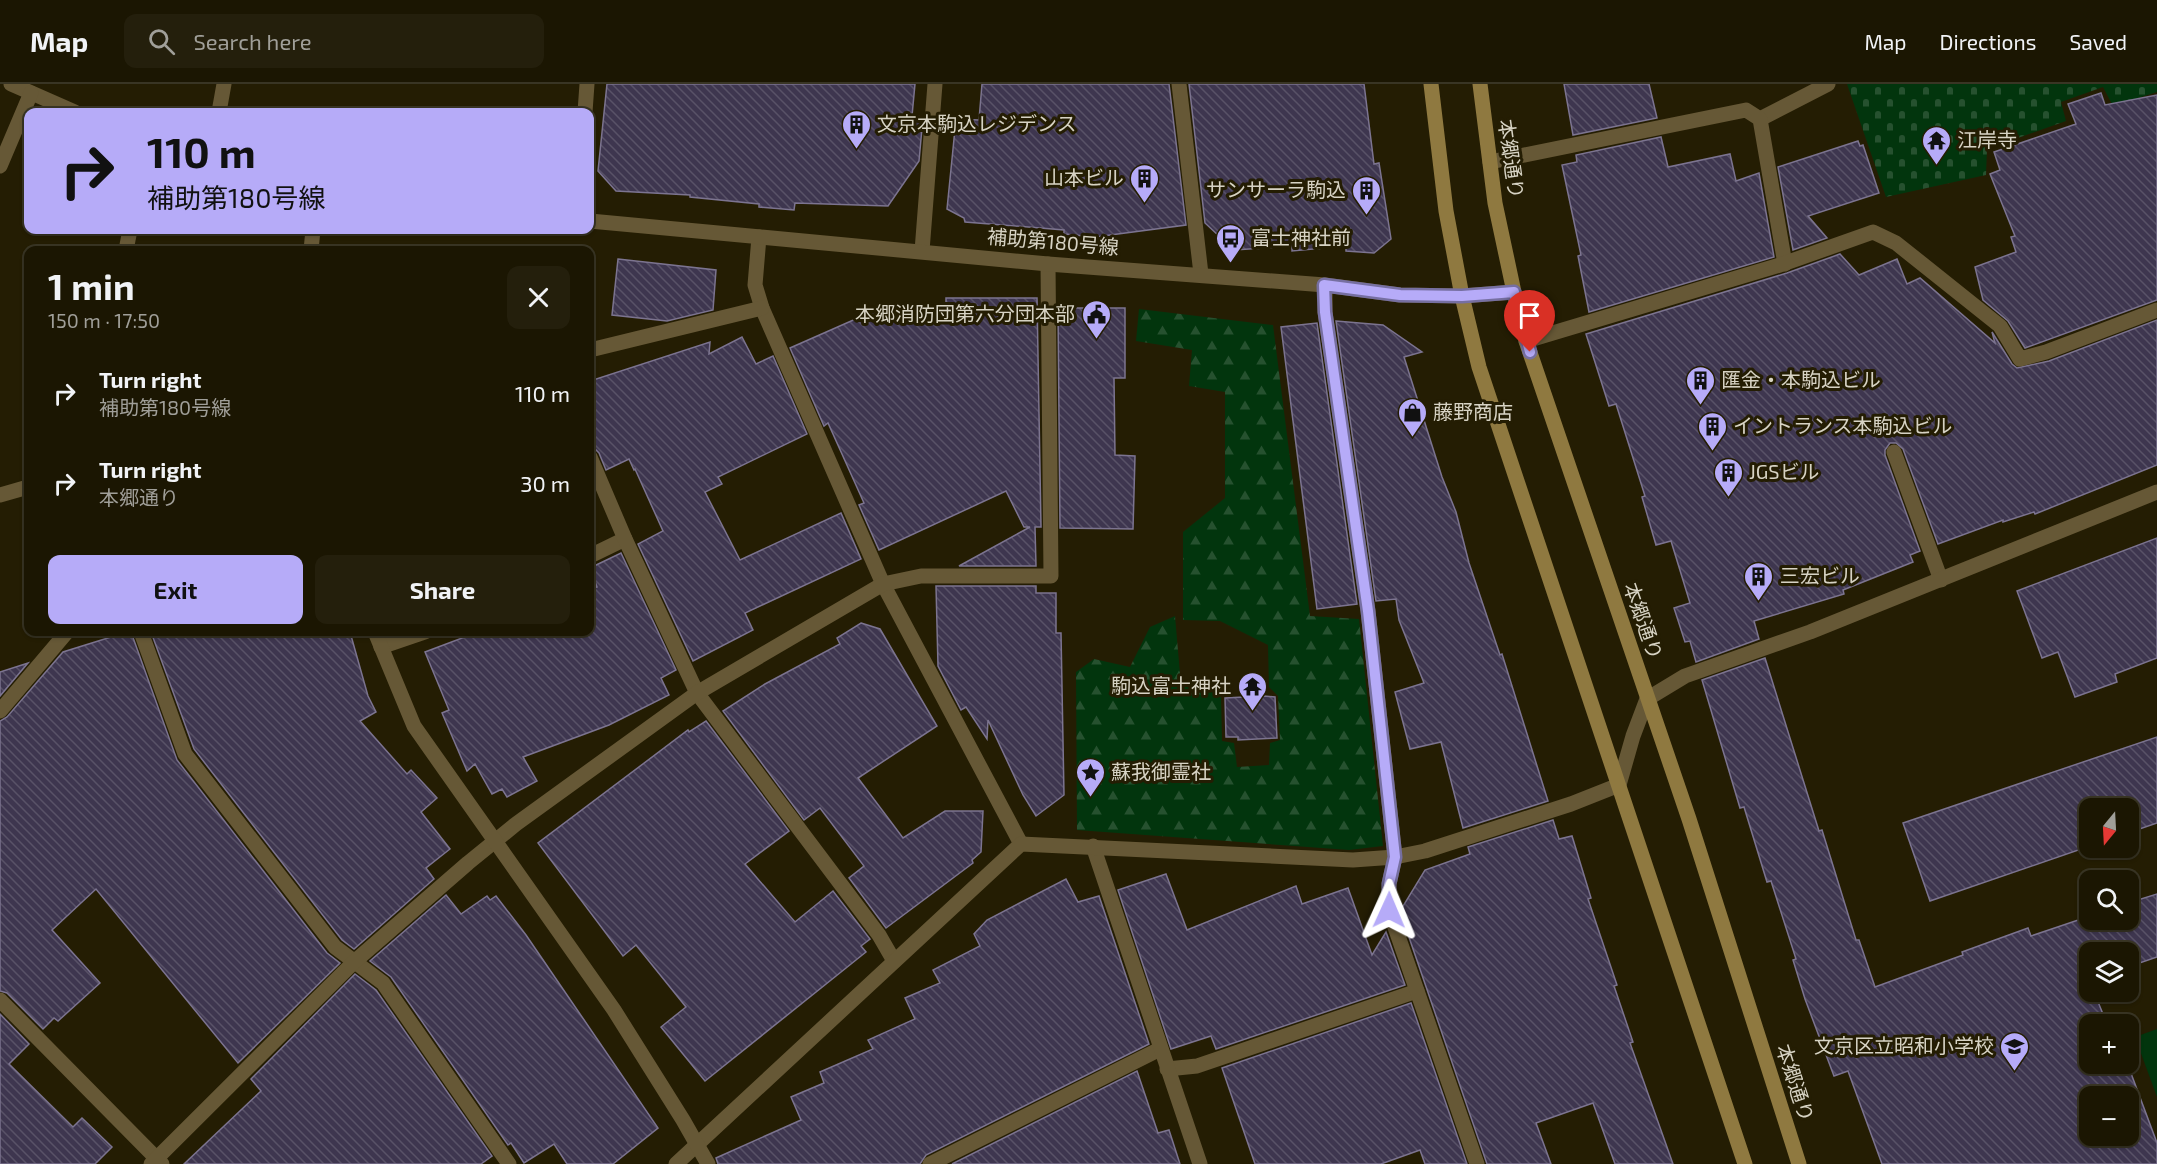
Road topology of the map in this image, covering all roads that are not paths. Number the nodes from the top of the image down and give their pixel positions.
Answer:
1 (11, 84) edge
2 (224, 84) edge
3 (587, 84) edge
4 (935, 84) edge
5 (1179, 84) edge
6 (1431, 84) edge
7 (1480, 84) edge
8 (1828, 84) edge
9 (31, 93) junction
10 (25, 108) edge
11 (66, 108) edge
12 (220, 108) edge
13 (585, 108) edge
14 (24, 109) edge
15 (1760, 119) junction
16 (1490, 162) junction
17 (0, 166) edge
18 (594, 221) edge
19 (759, 237) junction
20 (922, 252) junction
21 (1048, 264) junction
22 (1785, 264) junction
23 (1201, 274) junction
24 (1324, 285) junction
25 (1514, 292) junction
26 (1462, 296) junction
27 (762, 308) junction
28 (2157, 310) edge
29 (1526, 341) junction
30 (594, 349) edge
31 (1894, 452) dead end
32 (594, 466) edge
33 (24, 488) edge
34 (2157, 492) edge
35 (0, 495) edge
36 (625, 539) junction
37 (594, 553) edge
38 (1941, 580) junction
39 (883, 584) junction
40 (64, 636) edge
41 (142, 636) edge
42 (377, 636) edge
43 (413, 636) edge
44 (381, 647) junction
45 (697, 693) junction
46 (1647, 699) junction
47 (0, 711) edge
48 (1619, 785) junction
49 (495, 841) junction
50 (1021, 844) junction
51 (1093, 846) junction
52 (1395, 857) junction
53 (894, 961) junction
54 (354, 962) junction
55 (1417, 991) junction
56 (0, 1000) edge
57 (1160, 1049) junction
58 (1167, 1069) junction
59 (697, 1145) junction
60 (156, 1162) edge
61 (509, 1164) edge
62 (676, 1164) edge
63 (708, 1164) edge
64 (930, 1164) edge
65 (1200, 1164) edge
66 (1477, 1164) edge
67 (1745, 1164) edge
68 (1799, 1164) edge

1 - 9 street
2 - 12 street
3 - 13 street
4 - 20 street
5 - 23 street
6 - 26 main road
7 - 16 main road, 本郷通り
8 - 15 street
9 - 10 street
9 - 11 street
14 - 17 street
15 - 16 street
15 - 22 street
16 - 25 main road, 本郷通り
18 - 19 street, 補助第180号線
19 - 20 street, 補助第180号線
19 - 27 street
20 - 21 street, 補助第180号線
21 - 23 street, 補助第180号線
21 - 39 street
22 - 28 street
22 - 29 street
23 - 24 street, 補助第180号線
24 - 26 street, 補助第180号線
24 - 52 street
25 - 26 street, 補助第180号線
25 - 29 main road, 本郷通り
26 - 48 main road
27 - 30 street
27 - 39 street
29 - 46 main road, 本郷通り
31 - 38 street
32 - 36 street
33 - 35 street
34 - 38 street
36 - 37 street
36 - 45 street
38 - 46 street
39 - 45 street
39 - 50 street
40 - 47 street
41 - 54 street
42 - 44 street
43 - 44 street
44 - 49 street
45 - 49 street
45 - 53 street
46 - 48 street
46 - 68 main road, 本郷通り
48 - 52 street
48 - 67 main road
49 - 54 street
49 - 59 street
50 - 51 street
50 - 53 street
51 - 52 street
51 - 57 street
52 - 55 street
53 - 59 street
54 - 60 street
54 - 61 street
55 - 58 street
55 - 66 street
56 - 60 street
57 - 58 street
57 - 64 street
58 - 65 street
59 - 62 street
59 - 63 street

